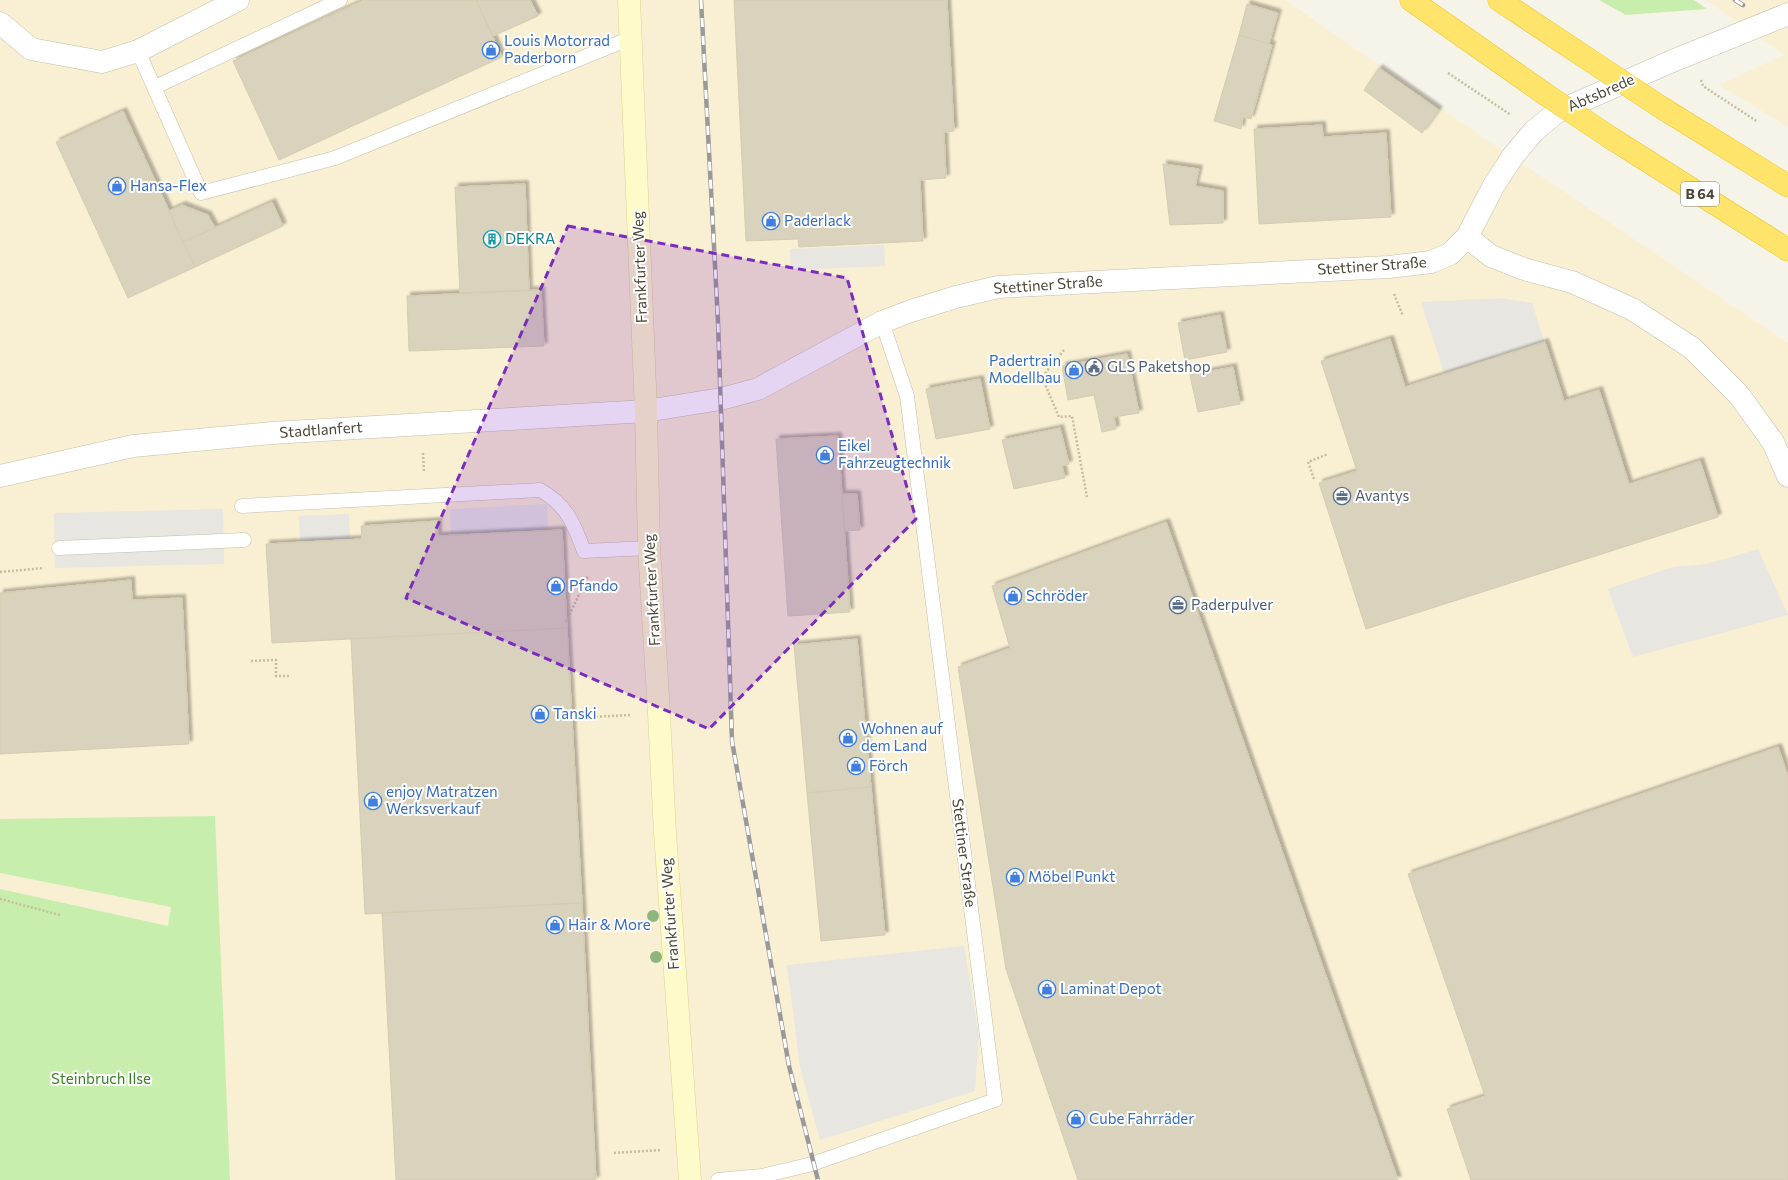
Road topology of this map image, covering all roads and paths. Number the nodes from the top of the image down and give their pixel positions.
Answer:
1 (238, 0) edge
2 (340, 0) edge
3 (628, 0) edge
4 (1411, 0) edge
5 (1499, 0) edge
6 (323, 4) edge
7 (1788, 14) edge
8 (0, 22) edge
9 (631, 38) junction
10 (138, 51) junction
11 (1448, 73) dead end
12 (1703, 86) dead end
13 (155, 87) junction
14 (1758, 122) dead end
15 (1534, 131) junction
16 (1788, 186) edge
17 (1467, 236) junction
18 (1788, 250) edge
19 (882, 322) junction
20 (1064, 350) dead end
21 (646, 411) junction
22 (1328, 454) dead end
23 (0, 476) edge
24 (1788, 476) edge
25 (1314, 479) dead end
26 (1087, 497) dead end
27 (242, 506) dead end
28 (244, 540) dead end
29 (59, 548) joint
30 (649, 548) junction
31 (0, 572) edge
32 (251, 661) dead end
33 (290, 676) dead end
34 (659, 714) junction
35 (572, 718) dead end
36 (0, 900) edge
37 (60, 915) dead end
38 (641, 1151) dead end
39 (614, 1153) dead end
40 (690, 1180) edge
41 (718, 1180) edge

1 - 10 street
2 - 6 lane
3 - 9 main road, Frankfurter Weg
4 - 18 highway, B 64, bridge
5 - 16 highway, bridge
6 - 13 lane
7 - 15 street, Abtsbrede
8 - 10 street
9 - 13 lane
9 - 21 main road, Frankfurter Weg
10 - 13 lane
11 - 15 path
12 - 14 path
15 - 17 street, Abtsbrede
17 - 19 street, Stettiner Straße
17 - 24 street
19 - 21 street, Stettiner Straße
19 - 41 lane, Stettiner Straße
20 - 26 path
21 - 23 street, Stadtlanfert
21 - 30 main road, Frankfurter Weg
22 - 25 path
27 - 30 lane
28 - 29 lane
29 - 31 path
30 - 34 main road, Frankfurter Weg
32 - 33 path
34 - 35 path
34 - 40 main road, Frankfurter Weg
36 - 37 path
38 - 39 path

